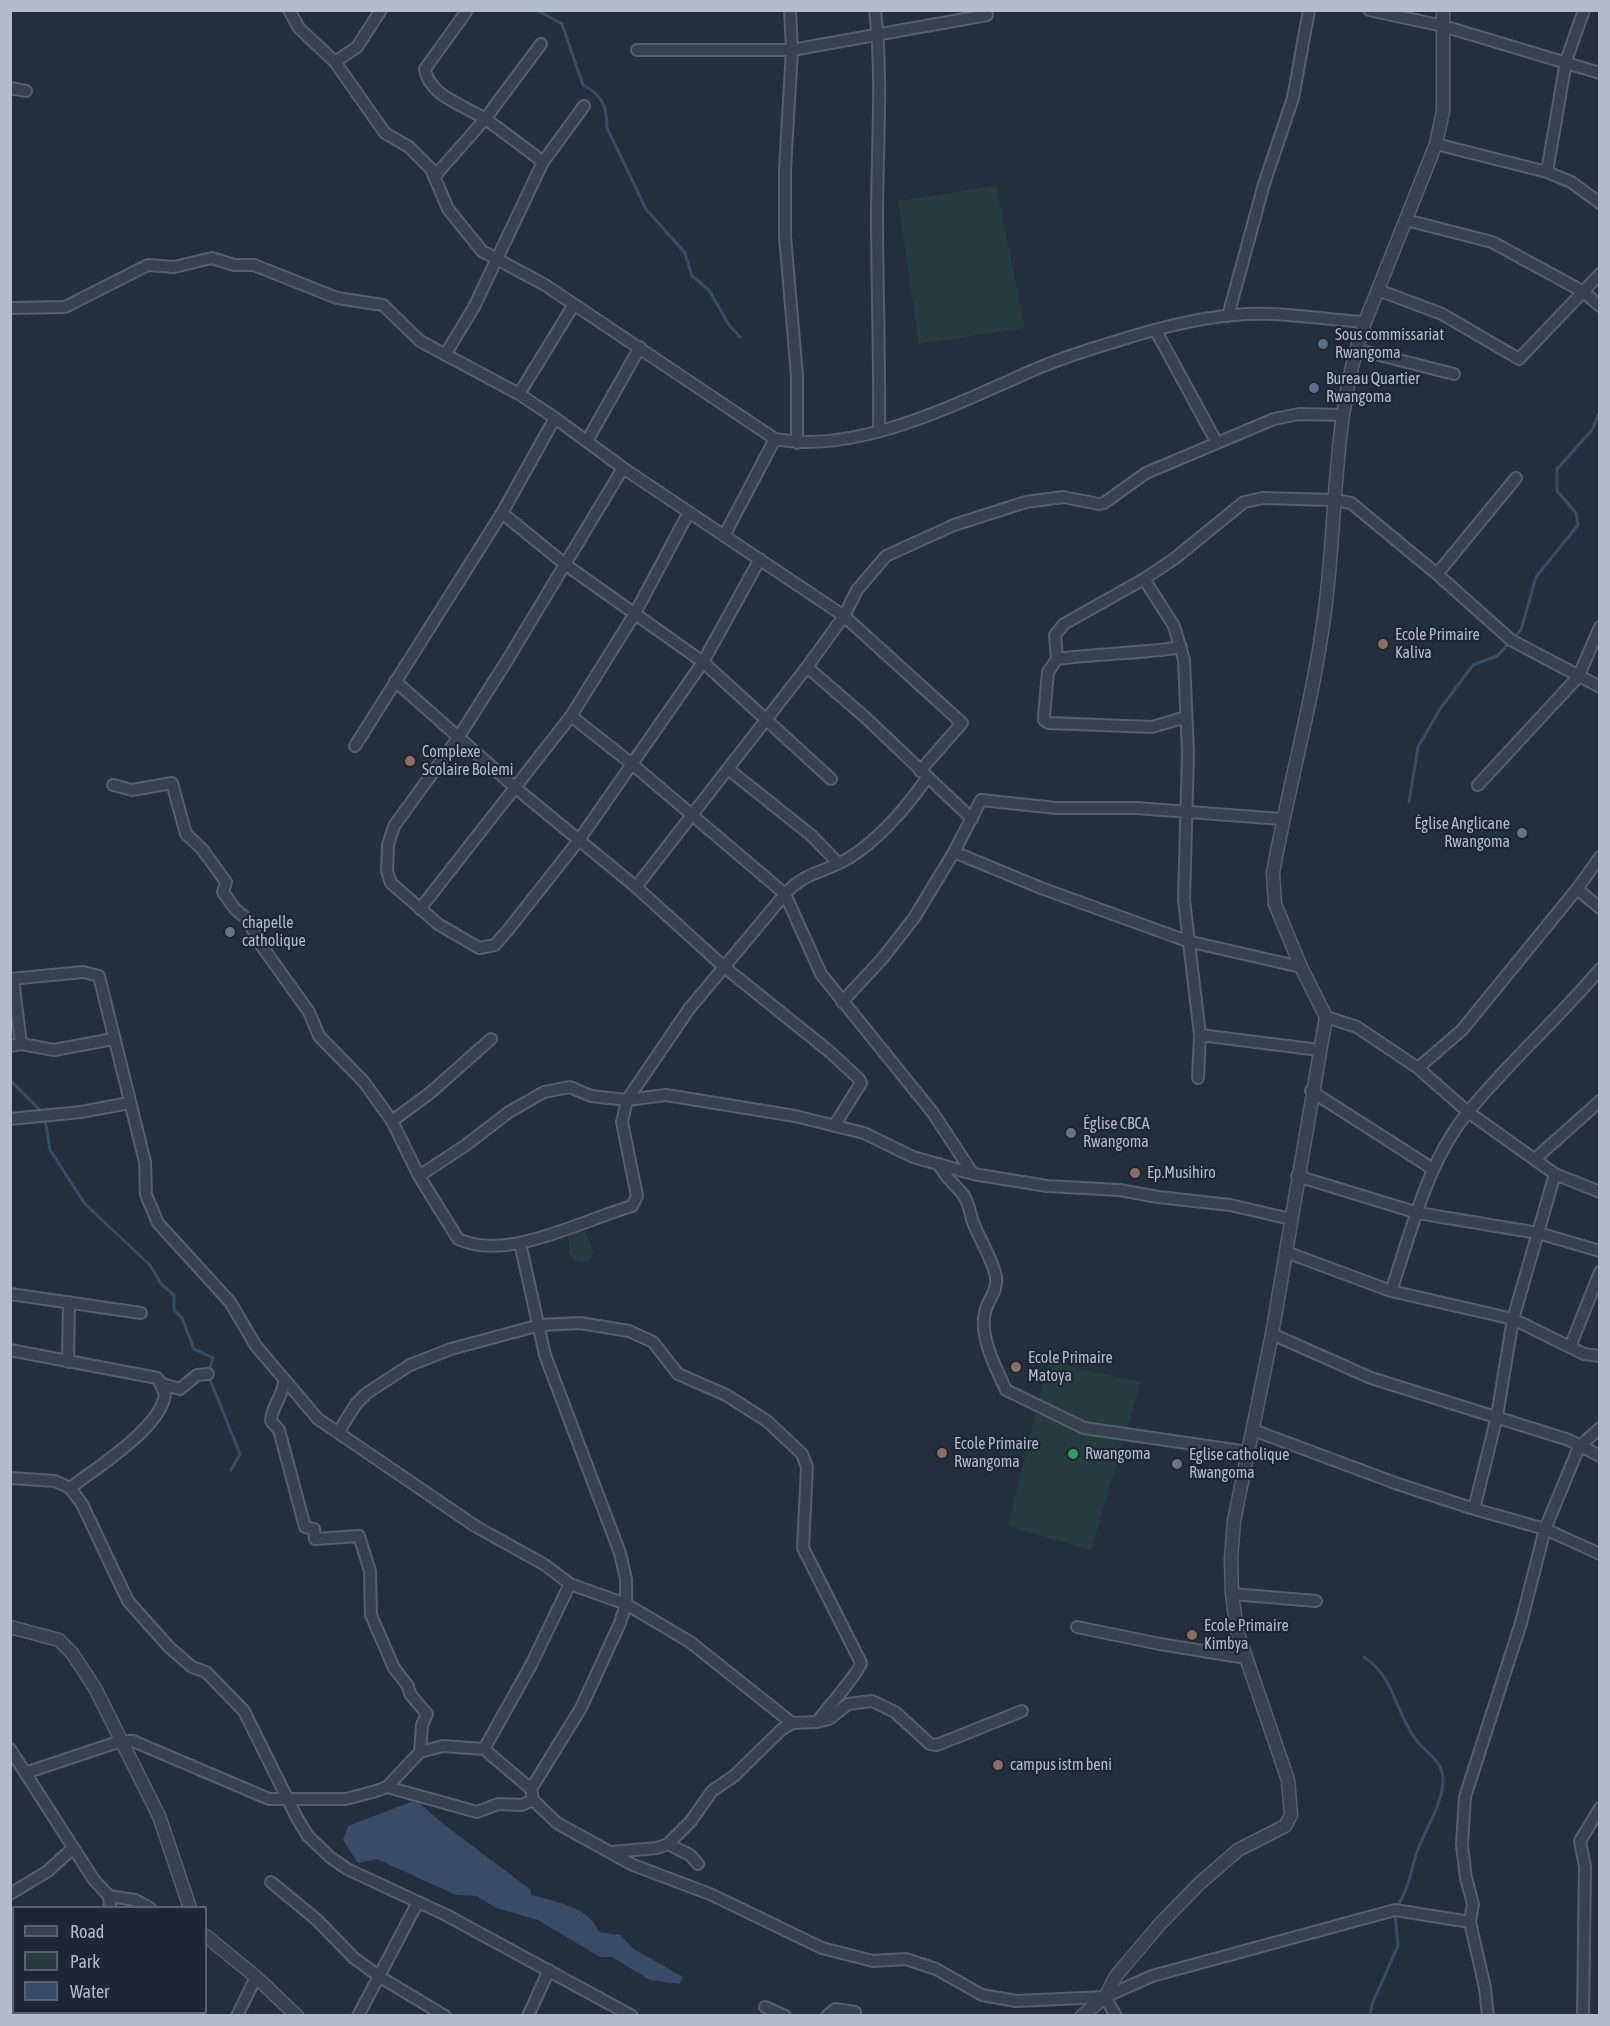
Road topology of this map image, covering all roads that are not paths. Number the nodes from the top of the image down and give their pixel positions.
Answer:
1 (289, 10) edge
2 (381, 10) edge
3 (790, 10) edge
4 (875, 10) edge
5 (1309, 10) edge
6 (1370, 10) edge
7 (1443, 10) edge
8 (1584, 10) edge
9 (466, 12) dead end
10 (987, 15) dead end
11 (1443, 26) junction
12 (878, 32) junction
13 (541, 44) dead end
14 (638, 50) dead end
15 (792, 50) junction
16 (1566, 61) junction
17 (335, 62) junction
18 (1599, 73) edge
19 (10, 88) edge
20 (26, 90) dead end
21 (584, 106) dead end
22 (485, 119) junction
23 (1436, 144) junction
24 (543, 162) junction
25 (1546, 172) junction
26 (434, 177) junction
27 (1599, 203) edge
28 (1406, 220) junction
29 (496, 261) junction
30 (1599, 274) edge
31 (1378, 290) junction
32 (1582, 291) junction
33 (573, 306) junction
34 (1599, 306) edge
35 (10, 308) edge
36 (1227, 316) junction
37 (1365, 322) junction
38 (1156, 331) junction
39 (640, 347) junction
40 (1356, 348) junction
41 (445, 355) junction
42 (1454, 374) dead end
43 (519, 394) junction
44 (1341, 415) junction
45 (555, 418) junction
46 (879, 430) junction
47 (775, 439) junction
48 (587, 441) junction
49 (797, 443) junction
50 (1217, 443) junction
51 (623, 468) junction
52 (1516, 477) dead end
53 (1334, 500) junction
54 (689, 512) junction
55 (502, 513) junction
56 (724, 536) junction
57 (760, 560) junction
58 (566, 565) junction
59 (1437, 574) junction
60 (1144, 579) junction
61 (634, 615) junction
62 (844, 616) junction
63 (1599, 627) edge
64 (1181, 647) junction
65 (1057, 659) junction
66 (703, 662) junction
67 (807, 667) junction
68 (1578, 676) junction
69 (395, 681) junction
70 (1599, 687) edge
71 (571, 716) junction
72 (1186, 717) junction
73 (764, 720) junction
74 (458, 738) junction
75 (355, 746) dead end
76 (632, 764) junction
77 (728, 769) junction
78 (924, 774) junction
79 (831, 779) dead end
80 (113, 785) dead end
81 (1478, 785) dead end
82 (517, 789) junction
83 (1186, 812) junction
84 (692, 815) junction
85 (972, 819) junction
86 (1282, 819) junction
87 (579, 840) junction
88 (954, 852) junction
89 (1599, 857) edge
90 (838, 863) junction
91 (636, 887) junction
92 (1577, 889) junction
93 (785, 894) junction
94 (1599, 908) edge
95 (420, 909) junction
96 (1187, 941) junction
97 (723, 966) junction
98 (1300, 967) junction
99 (1599, 969) edge
100 (12, 979) edge
101 (842, 1002) junction
102 (1326, 1017) junction
103 (1200, 1035) junction
104 (113, 1039) junction
105 (491, 1039) dead end
106 (16, 1045) edge
107 (1319, 1050) junction
108 (1418, 1068) junction
109 (1198, 1078) dead end
110 (1311, 1091) junction
111 (627, 1100) junction
112 (1599, 1101) edge
113 (129, 1103) junction
114 (1468, 1112) junction
115 (10, 1119) edge
116 (392, 1121) junction
117 (834, 1126) junction
118 (1535, 1160) junction
119 (939, 1164) junction
120 (1433, 1169) junction
121 (973, 1174) junction
122 (1555, 1174) junction
123 (419, 1176) junction
124 (1297, 1176) junction
125 (1599, 1192) edge
126 (1418, 1213) junction
127 (1291, 1219) junction
128 (1538, 1233) junction
129 (520, 1243) junction
130 (1599, 1251) edge
131 (1286, 1252) junction
132 (1599, 1272) edge
133 (1391, 1291) junction
134 (10, 1294) edge
135 (69, 1302) junction
136 (141, 1313) dead end
137 (1513, 1319) junction
138 (540, 1325) junction
139 (1272, 1334) junction
140 (1570, 1347) junction
141 (10, 1350) edge
142 (1599, 1356) edge
143 (68, 1362) junction
144 (207, 1374) dead end
145 (284, 1381) junction
146 (160, 1383) junction
147 (1497, 1416) junction
148 (1599, 1428) edge
149 (1253, 1430) junction
150 (339, 1431) junction
151 (1579, 1447) junction
152 (1248, 1452) junction
153 (1599, 1456) edge
154 (10, 1478) edge
155 (70, 1488) junction
156 (1474, 1509) junction
157 (1545, 1528) junction
158 (1599, 1554) edge
159 (570, 1584) junction
160 (1232, 1594) junction
161 (1316, 1601) dead end
162 (626, 1604) junction
163 (10, 1627) edge
164 (1077, 1627) dead end
165 (1246, 1658) junction
166 (1022, 1711) dead end
167 (818, 1722) junction
168 (792, 1723) junction
169 (121, 1741) junction
170 (10, 1749) edge
171 (484, 1749) junction
172 (420, 1752) junction
173 (25, 1773) junction
174 (387, 1787) junction
175 (532, 1795) junction
176 (289, 1800) junction
177 (1599, 1808) edge
178 (668, 1844) junction
179 (73, 1848) junction
180 (611, 1852) junction
181 (698, 1864) dead end
182 (271, 1882) dead end
183 (10, 1894) edge
184 (109, 1896) junction
185 (418, 1902) junction
186 (110, 1906) edge
187 (146, 1906) edge
188 (189, 1906) edge
189 (1470, 1922) junction
190 (207, 1937) edge
191 (549, 1970) junction
192 (256, 1977) junction
193 (380, 1977) junction
194 (1105, 1997) junction
195 (765, 2007) dead end
196 (855, 2012) dead end
197 (237, 2016) edge
198 (297, 2016) edge
199 (358, 2016) edge
200 (445, 2016) edge
201 (528, 2016) edge
202 (632, 2016) edge
203 (785, 2016) edge
204 (827, 2016) edge
205 (1082, 2016) edge
206 (1116, 2016) edge
207 (1488, 2016) edge
208 (1582, 2016) edge

1 - 17 street
2 - 17 street
3 - 15 street
4 - 12 street
5 - 36 street
6 - 11 street
7 - 11 street
8 - 16 street
9 - 22 street
10 - 12 street
11 - 16 street
11 - 23 street
12 - 15 street
12 - 46 street
13 - 22 street
14 - 15 street
15 - 49 street
16 - 18 street
16 - 25 street
17 - 26 street
19 - 20 street
21 - 24 street
22 - 24 street
22 - 26 street
23 - 25 street
23 - 28 street
24 - 29 street
25 - 27 street
26 - 29 street
28 - 31 street
28 - 32 street
29 - 33 street
29 - 41 street
30 - 32 street
31 - 32 street
31 - 37 street
32 - 34 street
33 - 39 street
33 - 43 street
35 - 41 street
36 - 37 street
36 - 38 street
37 - 40 street
38 - 46 street
38 - 50 street
39 - 47 street
39 - 48 street
40 - 42 street
40 - 44 street
41 - 43 street
43 - 45 street
44 - 50 street
44 - 53 street
45 - 48 street
45 - 55 street
46 - 49 street
47 - 49 street
47 - 56 street
48 - 51 street
50 - 62 street
51 - 54 street
51 - 58 street
52 - 59 street
53 - 59 street
53 - 60 street
53 - 86 street
54 - 56 street
54 - 61 street
55 - 58 street
55 - 69 street
56 - 57 street
57 - 62 street
57 - 66 street
58 - 61 street
58 - 74 street
59 - 68 street
60 - 64 street
60 - 65 street
61 - 66 street
61 - 71 street
62 - 67 street
62 - 78 street
63 - 68 street
64 - 65 street
64 - 72 street
65 - 72 street
66 - 73 street
66 - 76 street
67 - 73 street
67 - 78 street
68 - 70 street
68 - 81 street
69 - 74 street
69 - 75 street
71 - 76 street
71 - 82 street
72 - 83 street
73 - 77 street
73 - 79 street
74 - 82 street
74 - 95 street
76 - 84 street
76 - 87 street
77 - 84 street
77 - 90 street
78 - 85 street
78 - 90 street
80 - 116 street
82 - 87 street
82 - 95 street
83 - 85 street
83 - 86 street
83 - 96 street
84 - 91 street
84 - 93 street
85 - 88 street
86 - 98 street
87 - 91 street
87 - 95 street
88 - 96 street
88 - 101 street
89 - 92 street
90 - 93 street
91 - 97 street
92 - 94 street
92 - 108 street
93 - 97 street
93 - 101 street
96 - 98 street
96 - 103 street
97 - 111 street
97 - 117 street
98 - 102 street
99 - 114 street
100 - 104 street
100 - 106 street
101 - 121 street
102 - 107 street
102 - 108 street
103 - 107 street
103 - 109 street
104 - 106 street
104 - 113 street
105 - 116 street
107 - 110 street
108 - 114 street
110 - 120 street
110 - 124 street
111 - 117 street
111 - 123 street
111 - 129 street
112 - 118 street
113 - 115 street
113 - 145 street
114 - 118 street
114 - 120 street
116 - 123 street
117 - 119 street
118 - 122 street
119 - 121 street
119 - 152 street
120 - 126 street
121 - 127 street
122 - 125 street
122 - 128 street
123 - 129 street
124 - 126 street
124 - 127 street
126 - 128 street
126 - 133 street
127 - 131 street
128 - 130 street
128 - 137 street
129 - 138 street
131 - 133 street
131 - 139 street
132 - 140 street
133 - 137 street
134 - 135 street
135 - 136 street
135 - 143 street
137 - 140 street
137 - 147 street
138 - 150 street
138 - 162 street
138 - 167 street
139 - 147 street
139 - 149 street
140 - 142 street
141 - 143 street
143 - 146 street
144 - 146 street
145 - 150 street
145 - 172 street
146 - 155 street
147 - 151 street
147 - 156 street
148 - 151 street
149 - 152 street
149 - 156 street
150 - 159 street
151 - 153 street
151 - 157 street
152 - 160 street
154 - 155 street
155 - 176 street
156 - 157 street
157 - 158 street
157 - 189 street
159 - 162 street
159 - 171 street
160 - 161 street
160 - 165 street
162 - 168 street
162 - 175 street
163 - 169 street
164 - 165 street
165 - 194 street
166 - 167 street
167 - 168 street
168 - 178 street
169 - 173 street
169 - 176 street
169 - 188 street
170 - 173 street
171 - 172 street
171 - 175 street
172 - 174 street
173 - 179 street
174 - 175 street
174 - 176 street
175 - 180 street
176 - 185 street
177 - 208 street
178 - 180 street
178 - 181 street
179 - 183 street
179 - 184 street
180 - 194 street
182 - 193 street
184 - 186 street
184 - 187 street
185 - 191 street
185 - 193 street
189 - 194 street
189 - 207 street
190 - 192 street
191 - 201 street
191 - 202 street
192 - 197 street
192 - 198 street
193 - 199 street
193 - 200 street
194 - 205 street
194 - 206 street
195 - 203 street
196 - 204 street

